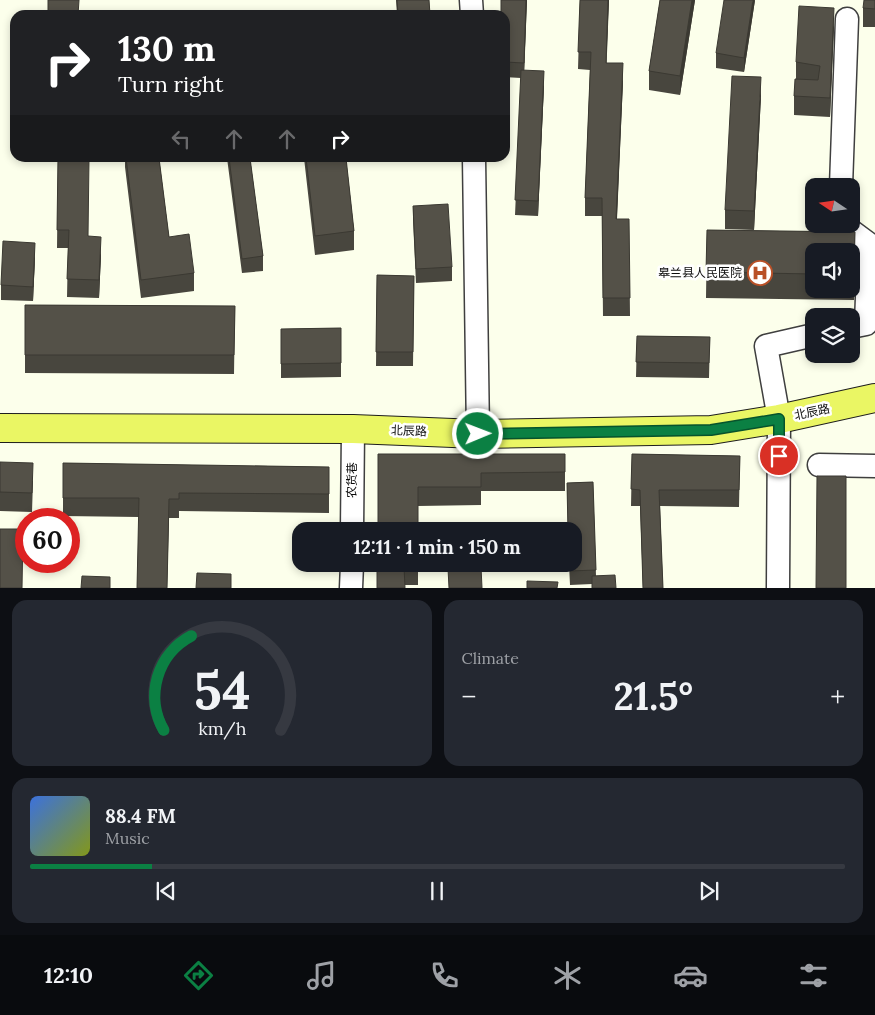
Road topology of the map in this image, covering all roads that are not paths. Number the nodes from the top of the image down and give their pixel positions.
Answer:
1 (848, 19) dead end
2 (474, 162) edge
3 (841, 178) edge
4 (854, 233) edge
5 (860, 325) edge
6 (805, 338) edge
7 (875, 398) edge
8 (779, 419) junction
9 (0, 428) edge
10 (352, 429) junction
11 (478, 434) junction
12 (819, 465) dead end
13 (875, 466) edge
14 (352, 522) edge
15 (352, 572) edge
16 (351, 588) edge
17 (778, 588) edge

1 - 3 street
2 - 11 street
4 - 5 street
6 - 8 street
7 - 8 main road, 北辰路
8 - 11 main road, 北辰路
8 - 17 street
9 - 10 main road, 北辰路
10 - 11 main road, 北辰路
10 - 14 street, 农货巷
12 - 13 street
15 - 16 street

